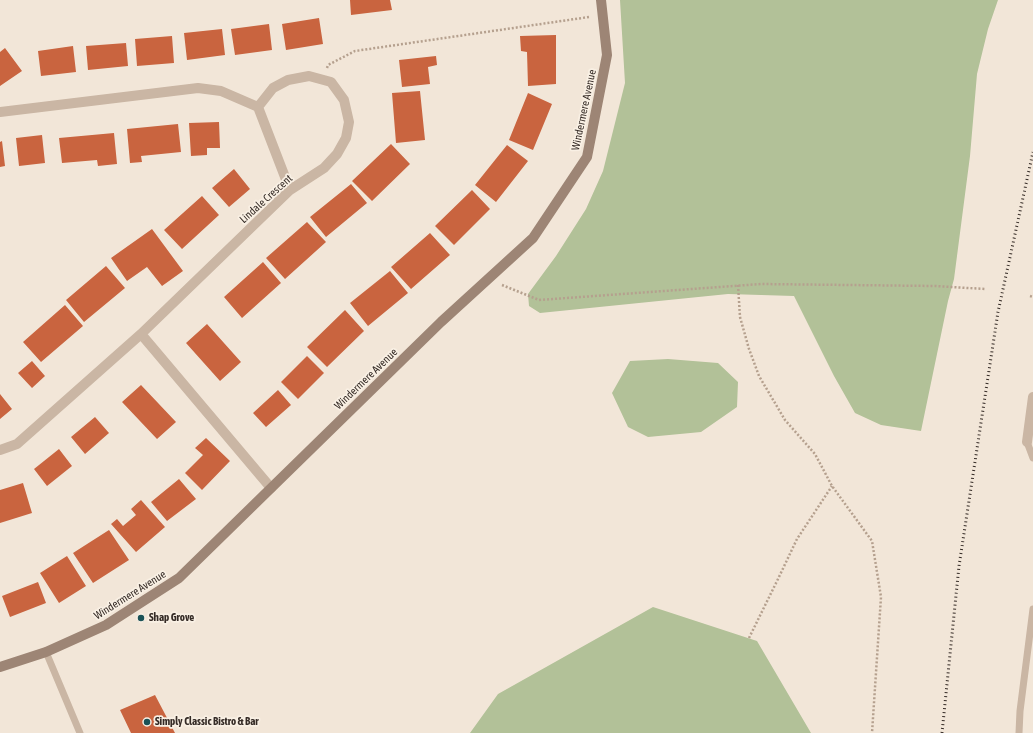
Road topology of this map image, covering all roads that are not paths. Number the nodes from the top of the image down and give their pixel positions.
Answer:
1 (601, 0) edge
2 (258, 106) junction
3 (0, 112) edge
4 (290, 190) junction
5 (141, 334) junction
6 (1033, 397) edge
7 (1027, 442) joint
8 (0, 450) edge
9 (1033, 458) edge
10 (271, 488) junction
11 (1033, 609) edge
12 (46, 652) junction
13 (0, 667) edge
14 (80, 733) edge
15 (1019, 733) edge

1 - 10 street, Windermere Avenue
2 - 3 street
2 - 4 street
2 - 4 street, Lindale Crescent
4 - 5 street, Lindale Crescent
5 - 8 street, Lindale Crescent
5 - 10 street
6 - 7 street
7 - 9 lane
10 - 12 street, Windermere Avenue
11 - 15 lane
12 - 13 street, Windermere Avenue
12 - 14 lane

